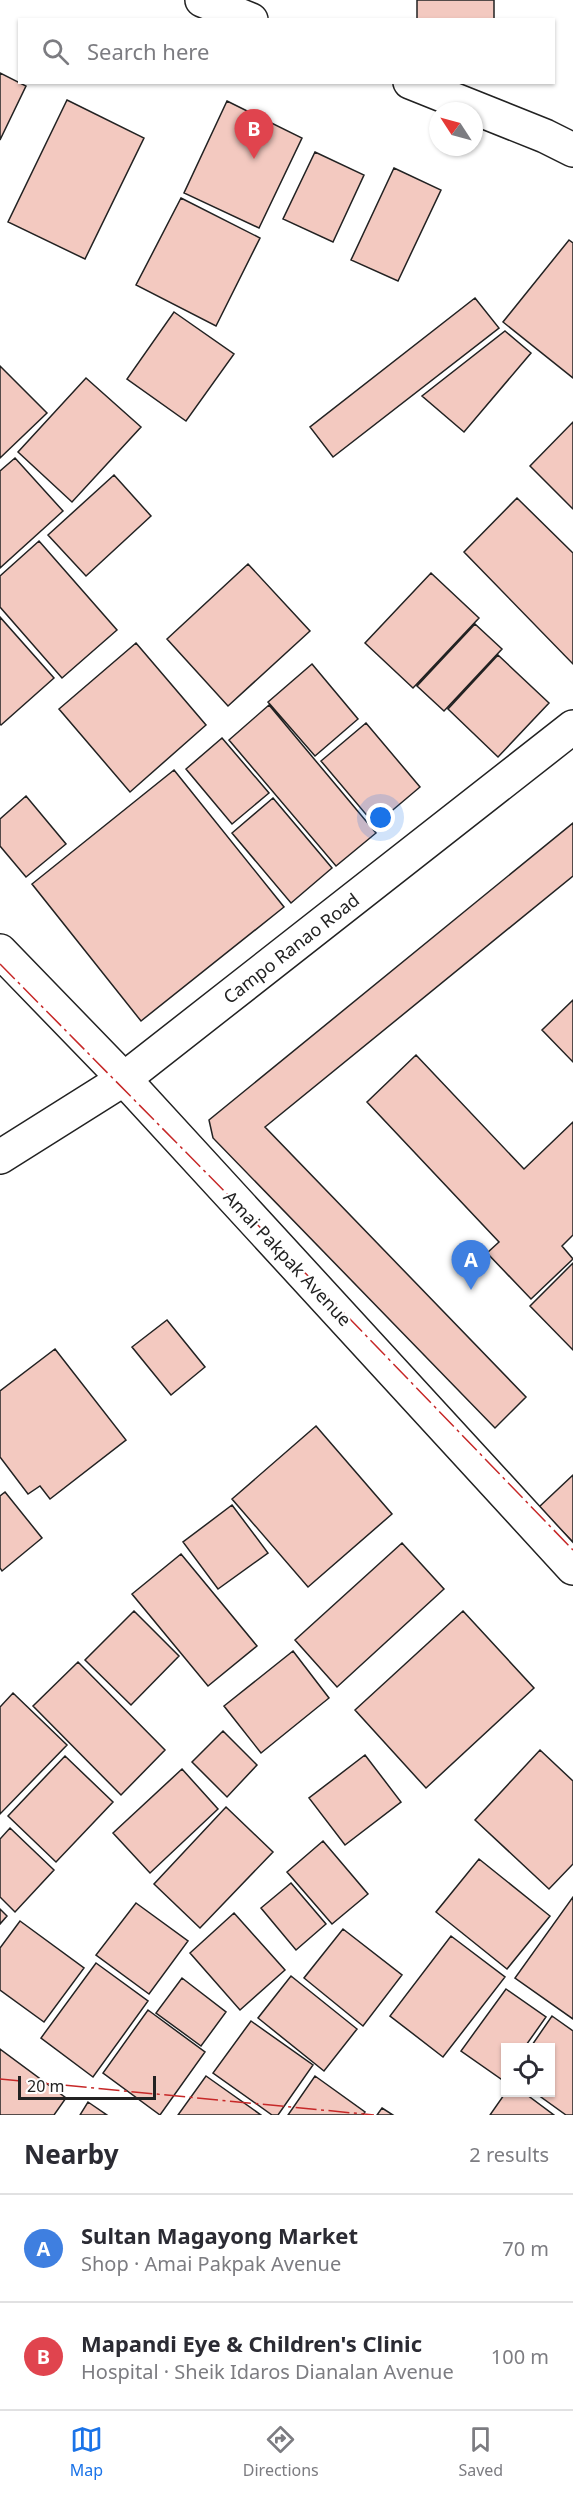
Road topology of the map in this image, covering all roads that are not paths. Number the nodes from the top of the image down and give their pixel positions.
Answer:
1 (202, 0) edge
2 (246, 18) edge
3 (415, 84) edge
4 (573, 150) edge
5 (573, 727) edge
6 (0, 951) edge
7 (124, 1079) junction
8 (0, 1157) edge
9 (573, 1568) edge

1 - 2 main road
3 - 4 main road
5 - 7 main road, Campo Ranao Road
6 - 7 main road, Amai Pakpak Avenue
7 - 8 main road, Campo Ranao Road
7 - 9 main road, Amai Pakpak Avenue

